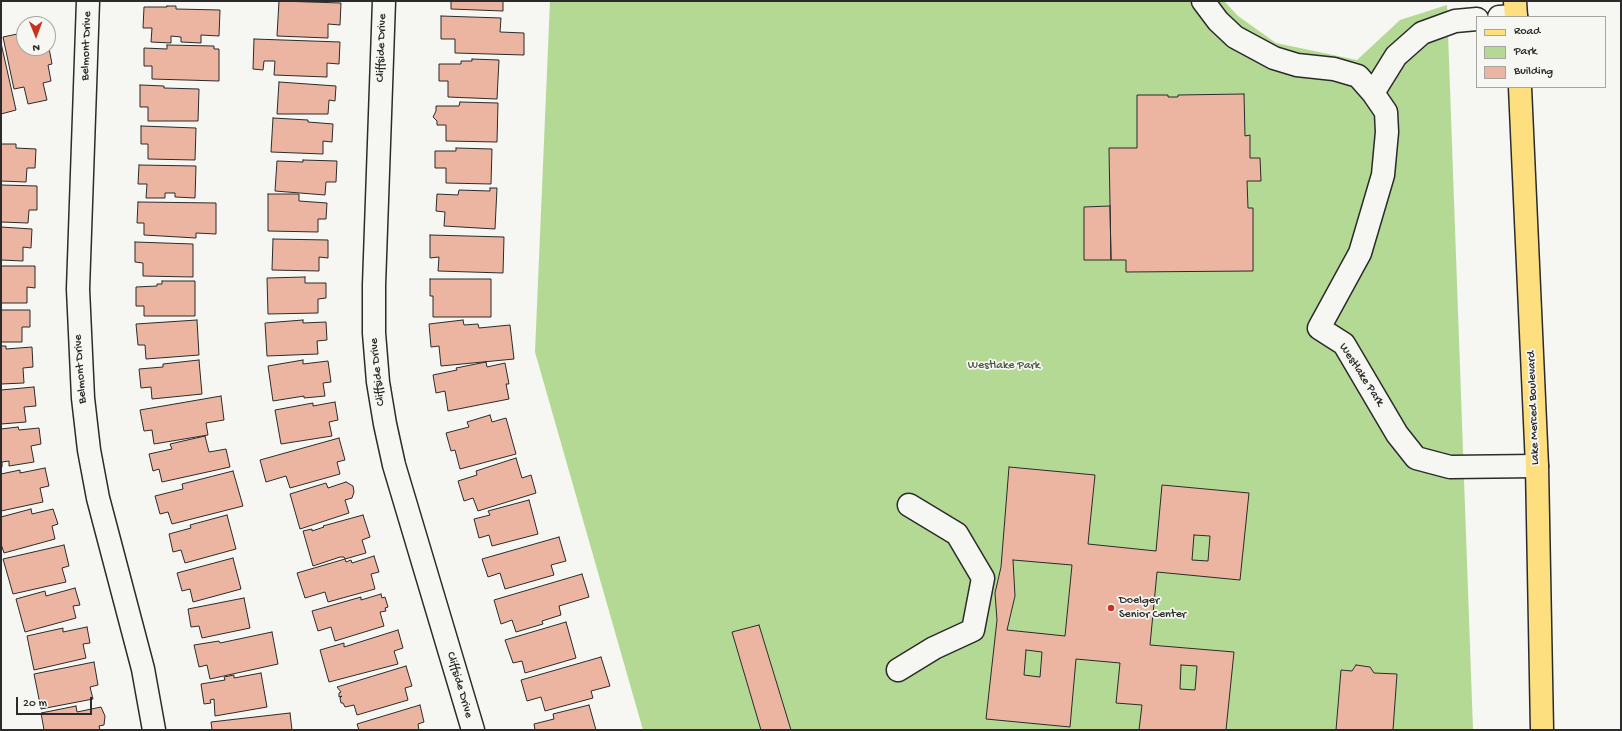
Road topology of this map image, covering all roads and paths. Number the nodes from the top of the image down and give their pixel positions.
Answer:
1 (88, 1) edge
2 (384, 1) edge
3 (1203, 1) edge
4 (1476, 19) edge
5 (1520, 88) edge
6 (1373, 93) junction
7 (1537, 466) junction
8 (909, 505) dead end
9 (898, 670) dead end
10 (154, 730) edge
11 (473, 730) edge
12 (1542, 730) edge

1 - 10 street, Belmont Drive
2 - 11 street, Cliffside Drive
3 - 6 street, Westlake Park
4 - 6 street
5 - 7 main road, Lake Merced Boulevard
6 - 7 street, Westlake Park
7 - 12 main road, Lake Merced Boulevard
8 - 9 street

